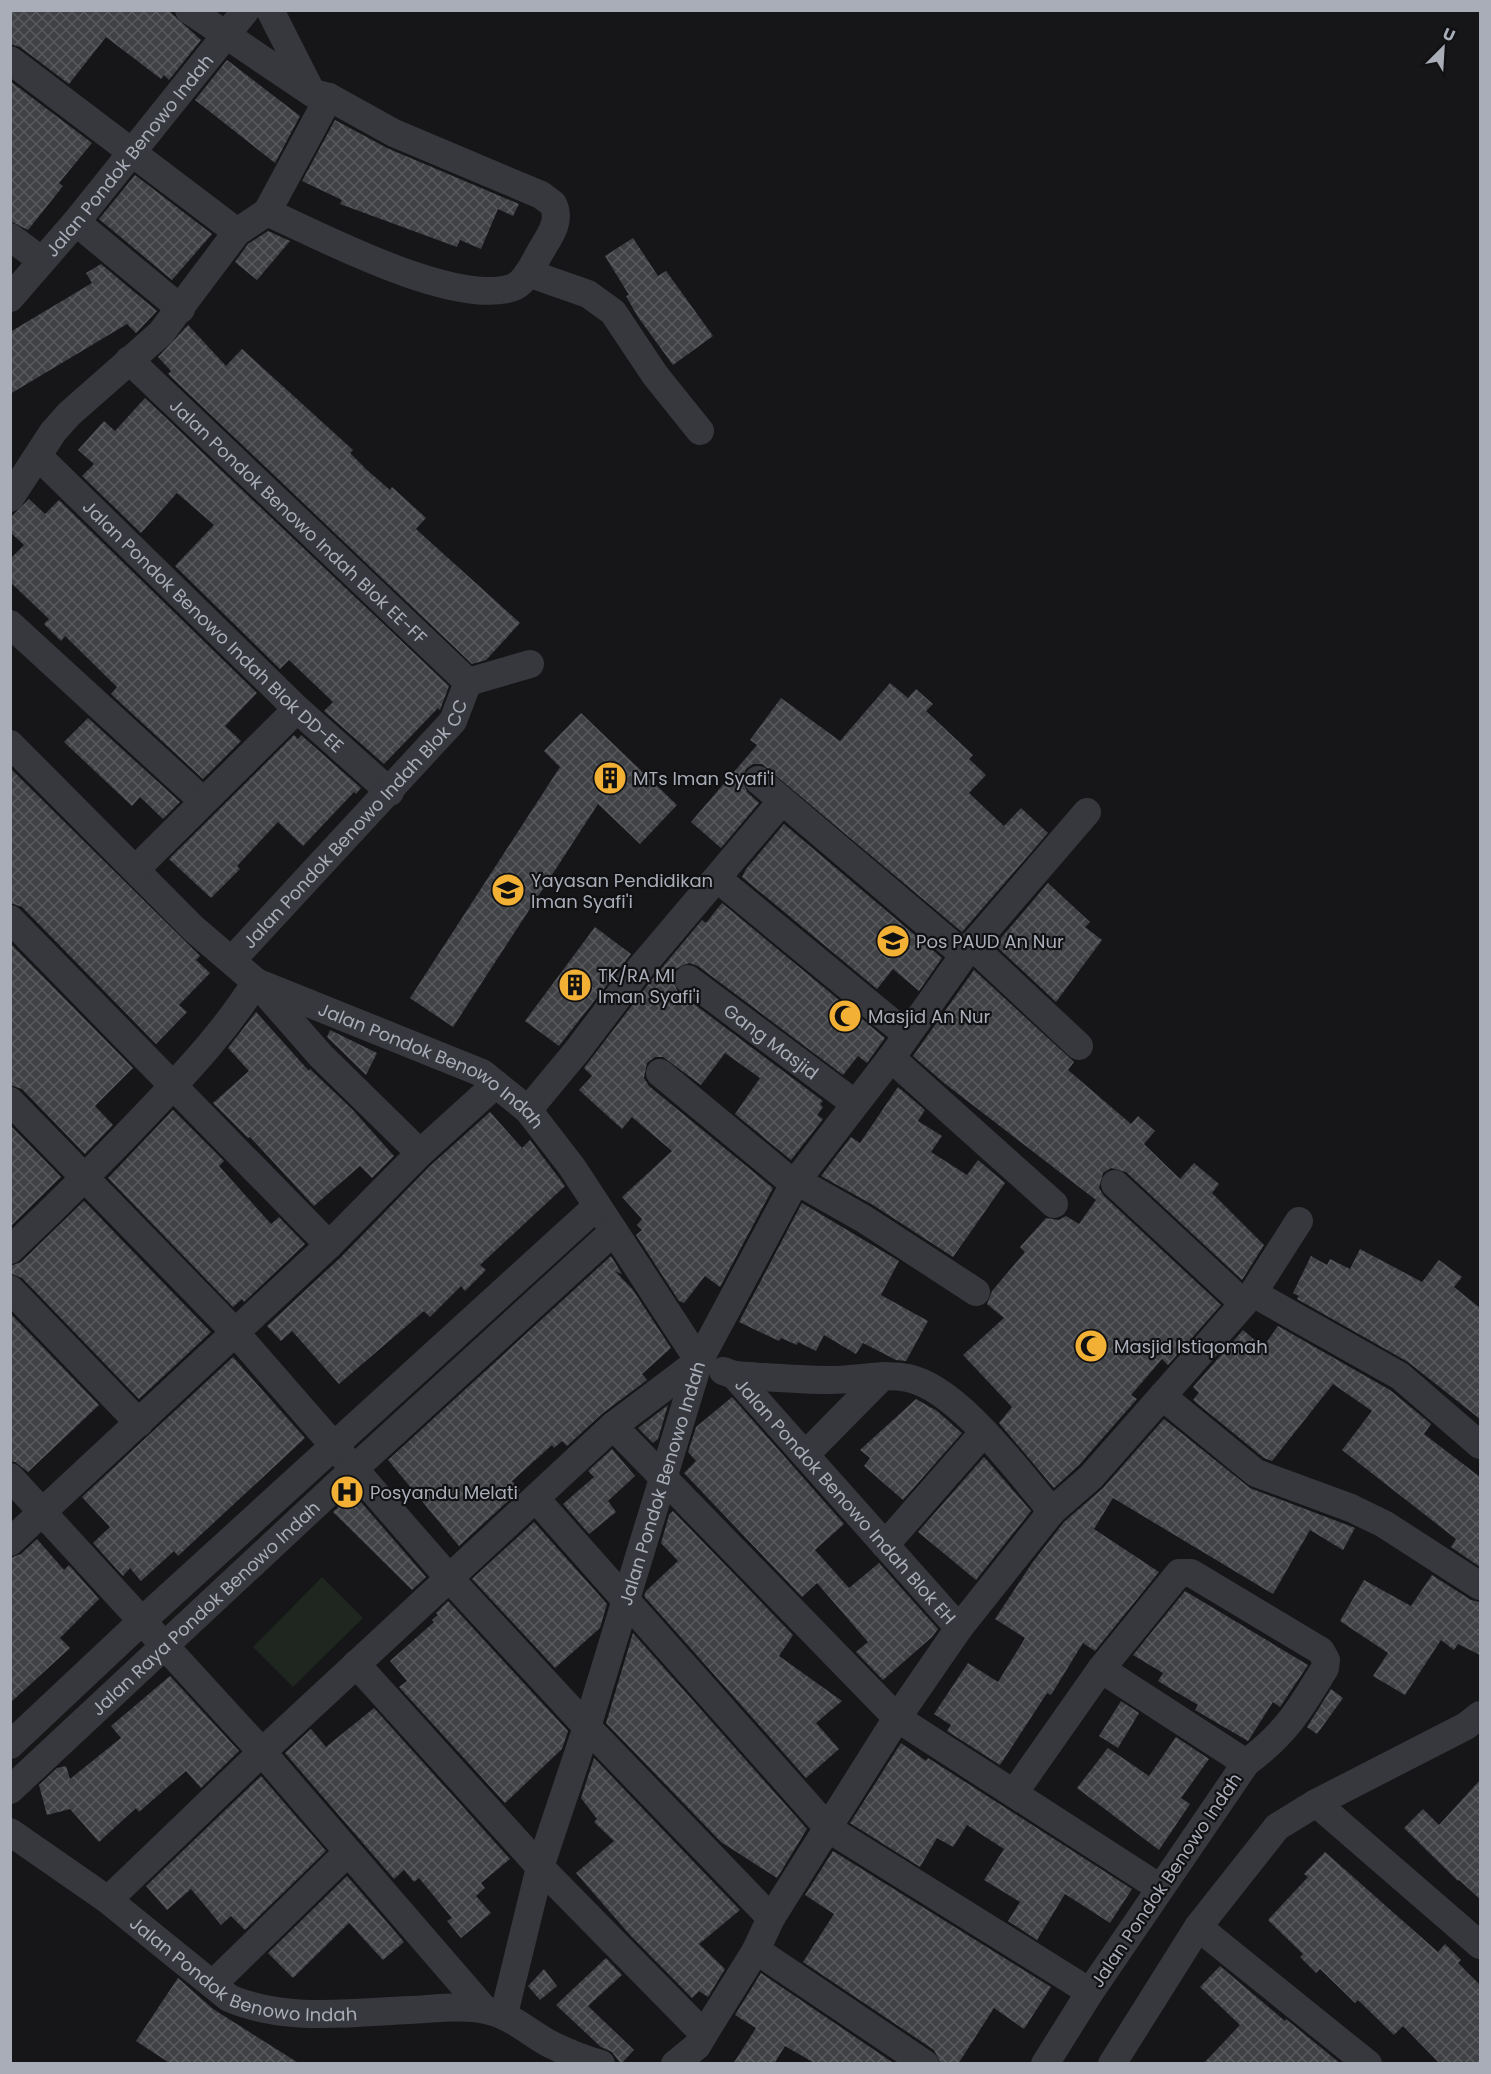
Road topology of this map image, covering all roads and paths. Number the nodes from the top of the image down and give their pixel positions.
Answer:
1 (189, 10) edge
2 (246, 10) edge
3 (270, 10) edge
4 (224, 35) junction
5 (10, 60) edge
6 (320, 95) junction
7 (133, 152) junction
8 (267, 212) junction
9 (76, 222) junction
10 (237, 232) junction
11 (10, 237) edge
12 (41, 260) junction
13 (528, 273) junction
14 (10, 298) edge
15 (181, 309) junction
16 (129, 360) junction
17 (700, 431) dead end
18 (39, 456) junction
19 (10, 498) edge
20 (10, 624) edge
21 (530, 664) dead end
22 (468, 682) junction
23 (297, 709) junction
24 (10, 744) edge
25 (758, 780) dead end
26 (390, 792) junction
27 (203, 801) junction
28 (782, 801) junction
29 (1082, 817) dead end
30 (136, 870) junction
31 (718, 879) junction
32 (10, 919) edge
33 (968, 950) junction
34 (233, 959) junction
35 (688, 979) dead end
36 (256, 982) junction
37 (906, 1034) junction
38 (1079, 1047) dead end
39 (891, 1058) junction
40 (660, 1073) dead end
41 (496, 1084) junction
42 (173, 1086) junction
43 (10, 1101) edge
44 (854, 1103) junction
45 (528, 1110) junction
46 (420, 1153) junction
47 (86, 1178) junction
48 (796, 1182) junction
49 (1115, 1185) dead end
50 (1054, 1204) dead end
51 (597, 1206) junction
52 (614, 1231) junction
53 (1290, 1234) dead end
54 (329, 1245) junction
55 (10, 1250) edge
56 (10, 1289) edge
57 (976, 1292) dead end
58 (1248, 1298) junction
59 (234, 1331) junction
60 (699, 1361) junction
61 (734, 1375) junction
62 (883, 1376) junction
63 (1162, 1396) junction
64 (139, 1424) junction
65 (614, 1426) junction
66 (984, 1432) junction
67 (1480, 1445) edge
68 (334, 1447) junction
69 (805, 1455) junction
70 (354, 1469) junction
71 (10, 1477) edge
72 (664, 1480) junction
73 (536, 1499) junction
74 (1052, 1511) junction
75 (43, 1513) junction
76 (10, 1542) edge
77 (885, 1545) junction
78 (450, 1579) junction
79 (1480, 1586) edge
80 (626, 1598) junction
81 (143, 1620) junction
82 (959, 1628) junction
83 (164, 1646) junction
84 (356, 1664) junction
85 (1101, 1669) junction
86 (897, 1718) junction
87 (1476, 1726) edge
88 (587, 1727) junction
89 (10, 1745) edge
90 (262, 1752) junction
91 (1246, 1763) junction
92 (10, 1790) edge
93 (1014, 1793) junction
94 (1316, 1803) junction
95 (829, 1829) junction
96 (10, 1832) edge
97 (348, 1852) junction
98 (540, 1867) junction
99 (1160, 1888) junction
100 (108, 1900) junction
101 (771, 1918) junction
102 (1198, 1927) junction
103 (1480, 1945) edge
104 (756, 1950) junction
105 (213, 1984) junction
106 (1090, 1992) junction
107 (494, 2012) junction
108 (704, 2034) junction
109 (1125, 2059) edge
110 (601, 2064) edge
111 (675, 2064) edge
112 (925, 2064) edge
113 (1045, 2064) edge
114 (1368, 2064) edge

1 - 4 street
2 - 4 street, Jalan Pondok Benowo Indah
3 - 6 street
4 - 6 street
4 - 7 street, Jalan Pondok Benowo Indah
5 - 7 street
6 - 8 street
6 - 13 street
7 - 9 street, Jalan Pondok Benowo Indah
7 - 10 street
8 - 10 street
8 - 13 street
9 - 12 street, Jalan Pondok Benowo Indah
9 - 15 street
10 - 15 street
11 - 12 street
12 - 14 street, Jalan Pondok Benowo Indah
13 - 17 street
15 - 16 street
16 - 18 street
16 - 22 street, Jalan Pondok Benowo Indah Blok EE-FF
18 - 19 street
18 - 23 street, Jalan Pondok Benowo Indah Blok DD-EE
20 - 27 street
21 - 22 street
22 - 26 street, Jalan Pondok Benowo Indah Blok CC
23 - 26 street, Jalan Pondok Benowo Indah Blok DD-EE
23 - 27 street
24 - 30 street
25 - 28 street
26 - 34 street, Jalan Pondok Benowo Indah Blok CC
27 - 30 street
28 - 31 street
28 - 33 street
29 - 33 street
30 - 34 street
31 - 37 street
31 - 45 street
32 - 42 street
33 - 37 street
33 - 38 street
34 - 36 street
35 - 44 street, Gang Masjid
36 - 41 street, Jalan Pondok Benowo Indah
36 - 42 street
36 - 46 street
37 - 39 street
39 - 44 street
39 - 50 street
40 - 48 street
41 - 45 street, Jalan Pondok Benowo Indah
41 - 46 street
42 - 47 street
42 - 54 street
43 - 47 street
44 - 48 street
45 - 51 street, Jalan Pondok Benowo Indah
46 - 54 street
47 - 55 street
47 - 59 street
48 - 57 street
48 - 60 street
49 - 58 street
51 - 52 street, Jalan Pondok Benowo Indah
51 - 68 street, Jalan Raya Pondok Benowo Indah
52 - 60 street, Jalan Pondok Benowo Indah
52 - 70 street, Jalan Raya Pondok Benowo Indah
53 - 58 street
54 - 59 street
56 - 64 street
58 - 63 street
58 - 67 street
59 - 64 street
59 - 68 street
60 - 61 street, Jalan Pondok Benowo Indah Blok EH
60 - 65 street
60 - 72 street, Jalan Pondok Benowo Indah
61 - 62 street
61 - 69 street, Jalan Pondok Benowo Indah Blok EH
62 - 66 street
62 - 69 street
63 - 74 street
63 - 79 street
64 - 75 street
65 - 72 street
65 - 73 street
66 - 74 street
66 - 77 street
68 - 70 street
68 - 81 street, Jalan Raya Pondok Benowo Indah
69 - 77 street, Jalan Pondok Benowo Indah Blok EH
70 - 78 street
70 - 83 street, Jalan Raya Pondok Benowo Indah
71 - 75 street
72 - 80 street, Jalan Pondok Benowo Indah
72 - 86 street
73 - 78 street
73 - 80 street
74 - 82 street
75 - 76 street
75 - 81 street
77 - 82 street, Jalan Pondok Benowo Indah Blok EH
78 - 84 street
78 - 88 street
80 - 88 street, Jalan Pondok Benowo Indah
80 - 95 street
81 - 83 street
81 - 89 street, Jalan Raya Pondok Benowo Indah
82 - 86 street
83 - 90 street
83 - 92 street, Jalan Raya Pondok Benowo Indah
84 - 90 street
84 - 98 street
85 - 91 street
85 - 91 street, Jalan Pondok Benowo Indah
85 - 93 street, Jalan Pondok Benowo Indah
86 - 93 street
86 - 95 street
87 - 94 street
88 - 98 street, Jalan Pondok Benowo Indah
88 - 101 street
90 - 97 street
90 - 100 street
91 - 99 street, Jalan Pondok Benowo Indah
93 - 99 street
94 - 102 street
94 - 103 street
95 - 101 street
95 - 106 street
96 - 100 street, Jalan Pondok Benowo Indah
97 - 105 street
97 - 107 street
98 - 107 street, Jalan Pondok Benowo Indah
98 - 108 street
99 - 106 street, Jalan Pondok Benowo Indah
100 - 105 street, Jalan Pondok Benowo Indah
101 - 104 street
102 - 109 street
102 - 114 street
104 - 108 street
104 - 112 street
105 - 107 street, Jalan Pondok Benowo Indah
106 - 113 street, Jalan Pondok Benowo Indah
107 - 110 street
108 - 111 street

